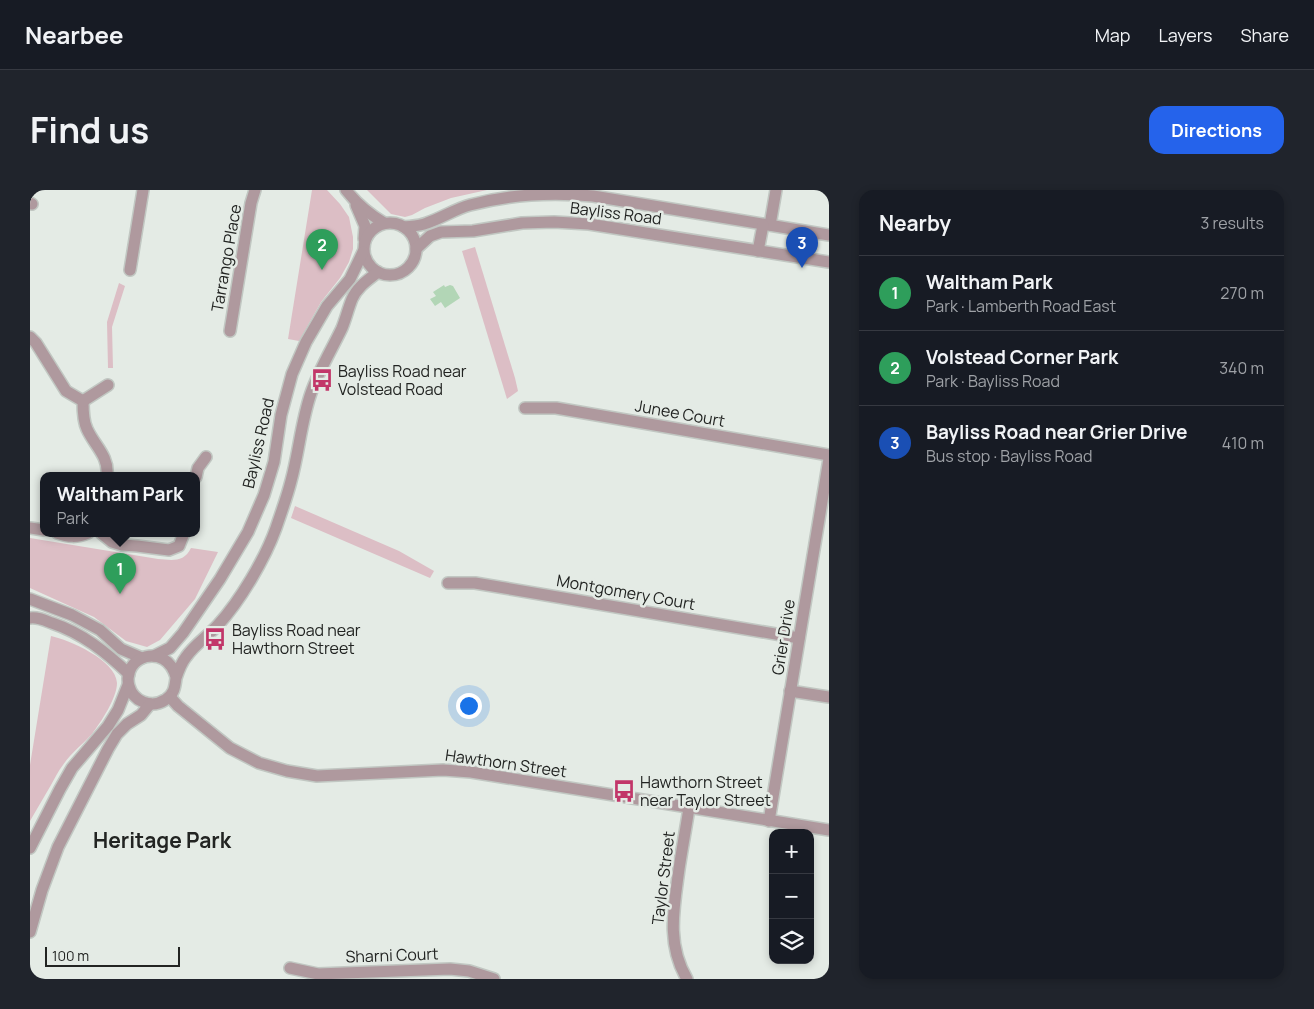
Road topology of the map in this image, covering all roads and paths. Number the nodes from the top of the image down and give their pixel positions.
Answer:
1 (143, 190) edge
2 (255, 190) edge
3 (346, 190) edge
4 (776, 190) edge
5 (354, 201) junction
6 (384, 223) junction
7 (766, 225) junction
8 (404, 227) junction
9 (829, 235) edge
10 (364, 247) junction
11 (416, 249) junction
12 (758, 251) junction
13 (829, 262) edge
14 (130, 270) dead end
15 (378, 272) junction
16 (230, 331) dead end
17 (30, 338) edge
18 (108, 385) dead end
19 (83, 401) junction
20 (525, 408) dead end
21 (206, 457) dead end
22 (829, 457) edge
23 (107, 472) edge
24 (197, 472) edge
25 (106, 537) edge
26 (182, 537) edge
27 (448, 583) dead end
28 (30, 599) edge
29 (30, 618) edge
30 (799, 638) junction
31 (154, 656) junction
32 (142, 658) junction
33 (176, 677) junction
34 (129, 679) junction
35 (790, 691) junction
36 (829, 696) edge
37 (170, 697) junction
38 (150, 704) junction
39 (689, 808) junction
40 (769, 821) junction
41 (829, 830) edge
42 (30, 848) edge
43 (30, 932) edge
44 (290, 968) dead end
45 (494, 979) edge
46 (687, 979) edge

1 - 14 street
2 - 16 street, Tarrango Place
3 - 5 street
4 - 7 street
5 - 6 street
5 - 10 street
6 - 8 street, Bayliss Road
6 - 10 street, Bayliss Road
7 - 8 street, Bayliss Road
7 - 9 street, Bayliss Road
7 - 12 street
8 - 11 street
10 - 15 street
10 - 31 street, Bayliss Road
11 - 12 street, Bayliss Road
11 - 15 street, Bayliss Road
12 - 13 street, Bayliss Road
15 - 33 street
17 - 19 street
18 - 19 street
19 - 23 street
20 - 22 street, Junee Court
21 - 24 street
22 - 30 street, Grier Drive
25 - 26 street
27 - 30 street, Montgomery Court
28 - 32 street
29 - 34 street
30 - 35 street, Grier Drive
31 - 32 street, Bayliss Road
31 - 33 street
32 - 34 street
33 - 37 street
34 - 38 street
34 - 42 street
35 - 36 street
35 - 40 street, Grier Drive
37 - 38 street
37 - 39 street, Hawthorn Street
38 - 43 street
39 - 40 street, Hawthorn Street
39 - 46 street, Taylor Street
40 - 41 street, Hawthorn Street
44 - 45 street, Sharni Court

